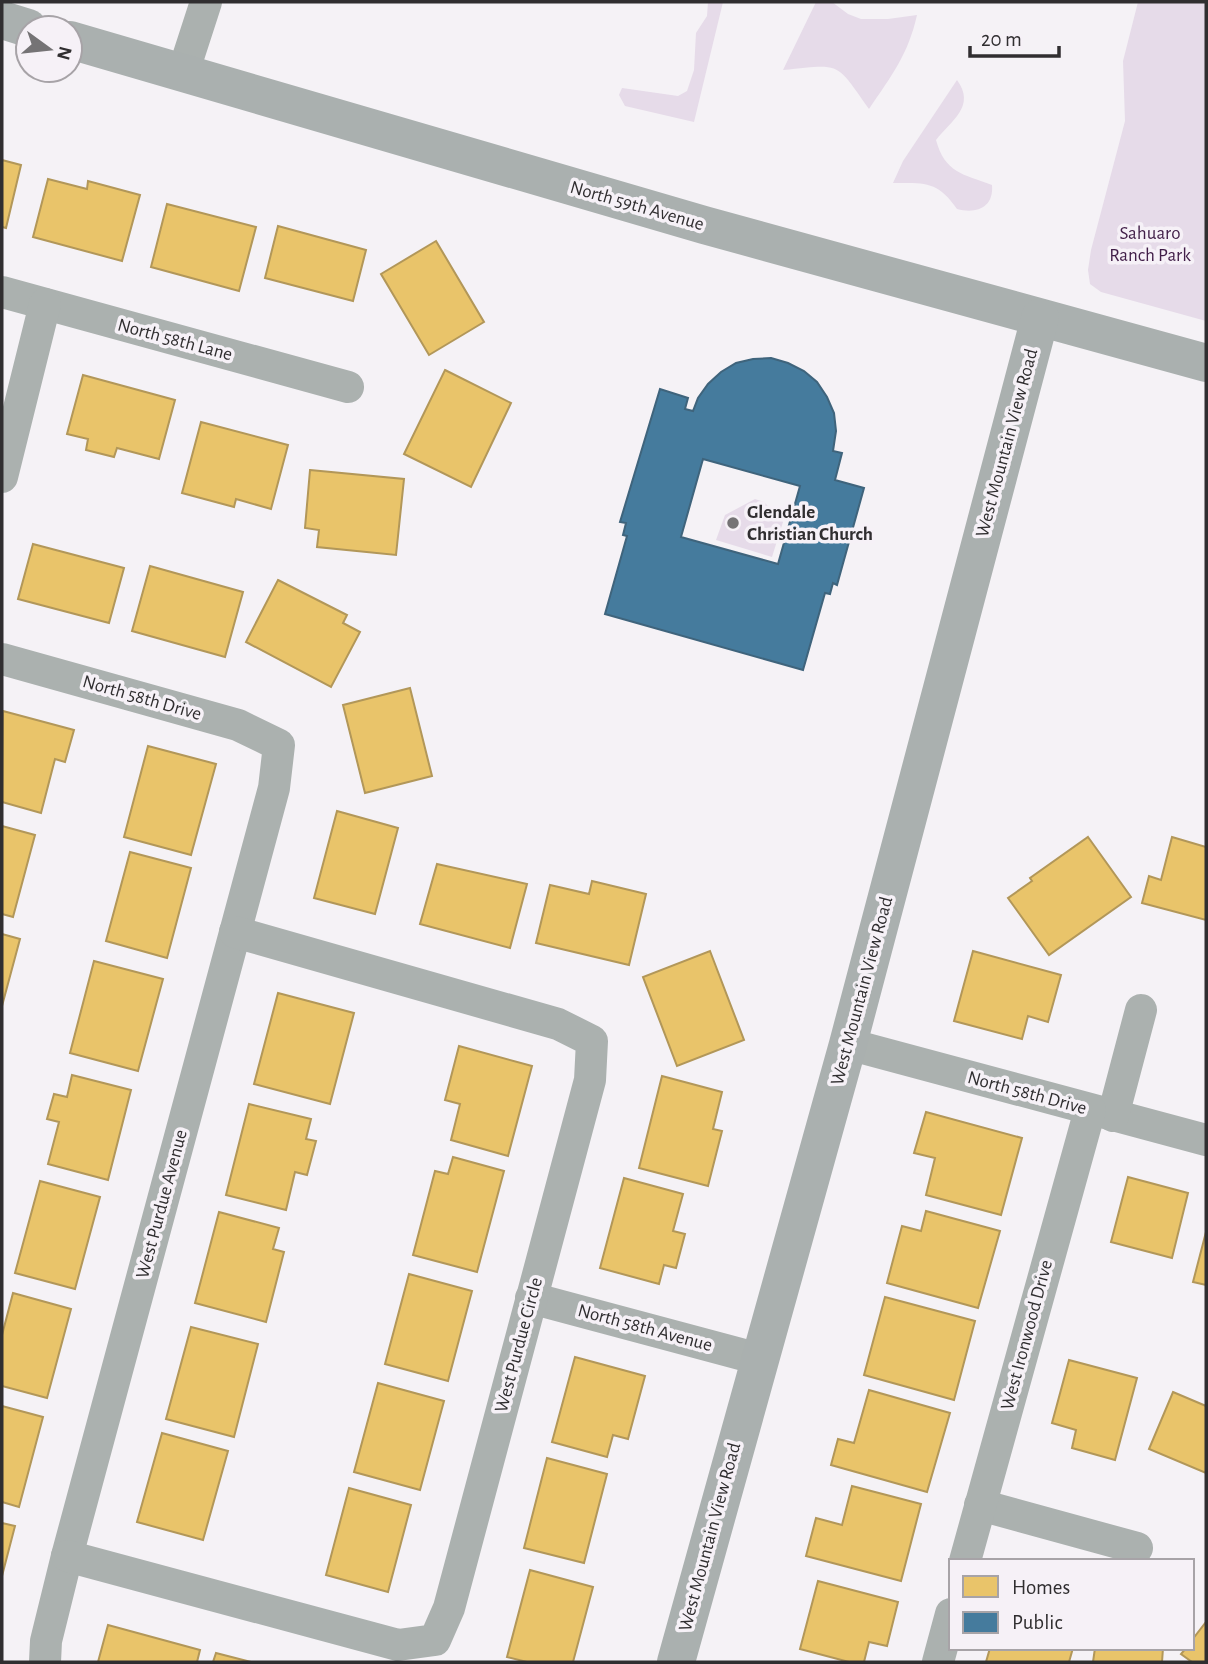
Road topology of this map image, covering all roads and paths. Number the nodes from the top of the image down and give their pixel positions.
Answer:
1 (206, 2) edge
2 (84, 44) edge
3 (183, 74) junction
4 (2, 292) edge
5 (45, 304) junction
6 (1040, 317) junction
7 (1206, 362) edge
8 (348, 387) dead end
9 (2, 477) edge
10 (2, 659) edge
11 (279, 745) joint
12 (235, 932) junction
13 (1141, 1010) dead end
14 (848, 1044) junction
15 (1102, 1113) junction
16 (1206, 1140) edge
17 (531, 1298) junction
18 (759, 1359) junction
19 (980, 1505) junction
20 (1137, 1548) dead end
21 (67, 1556) junction
22 (966, 1559) edge
23 (949, 1621) edge
24 (45, 1662) edge
25 (676, 1662) edge
26 (938, 1662) edge

1 - 3 street
2 - 3 street, North 59th Avenue
3 - 6 street, North 59th Avenue
4 - 5 street, North 58th Lane
5 - 8 street, North 58th Lane
5 - 9 street
6 - 7 street, North 59th Avenue
6 - 14 street, West Mountain View Road
10 - 11 street, North 58th Drive
11 - 12 street, West Purdue Avenue
12 - 17 street, West Purdue Circle
12 - 21 street, West Purdue Avenue
13 - 15 street, West Ironwood Drive
14 - 15 street, North 58th Drive
14 - 18 street, West Mountain View Road
15 - 16 street, North 58th Drive
15 - 19 street, West Ironwood Drive
17 - 18 street, North 58th Avenue
17 - 21 street, West Purdue Circle
18 - 25 street, West Mountain View Road
19 - 20 street
19 - 22 street, West Ironwood Drive
21 - 24 street, West Purdue Avenue
23 - 26 street

